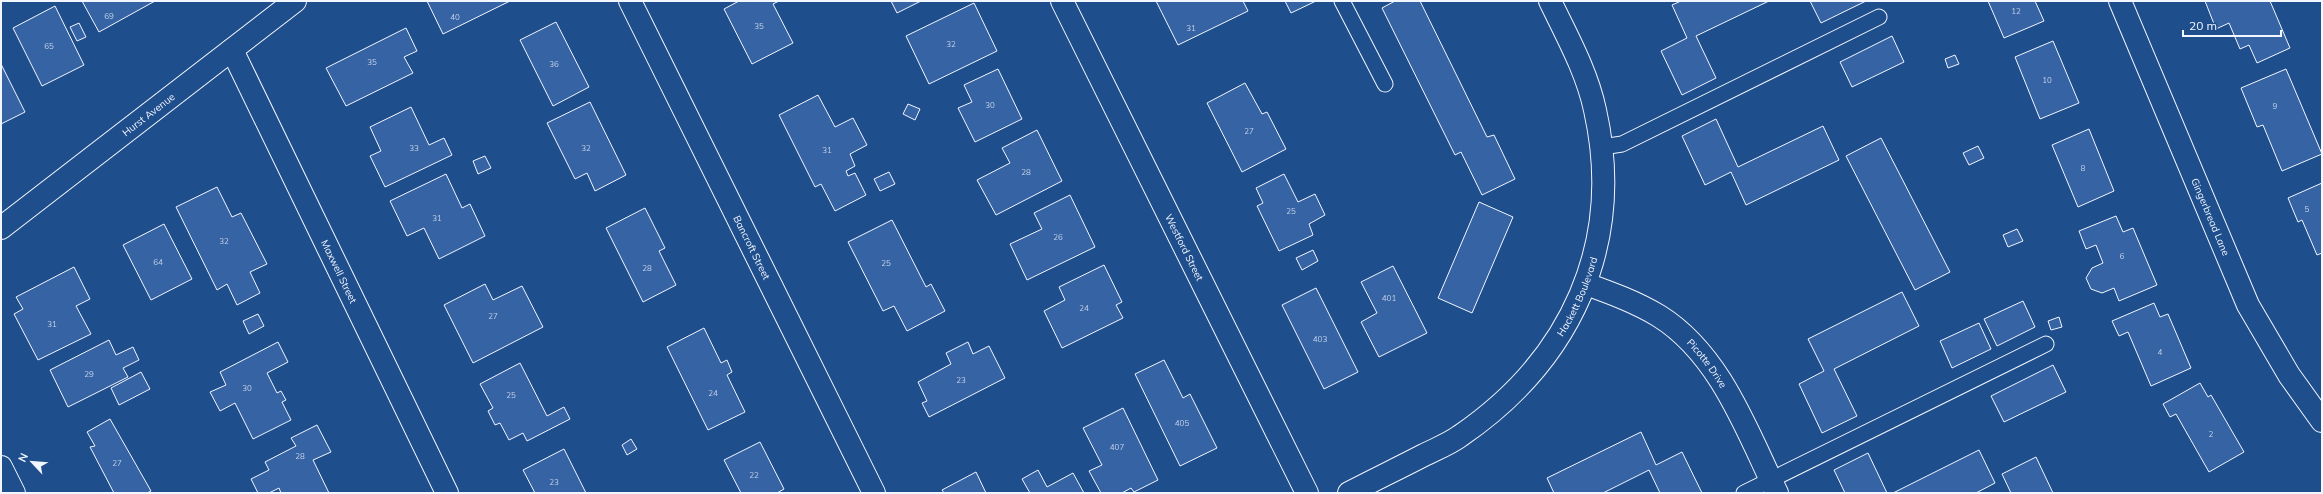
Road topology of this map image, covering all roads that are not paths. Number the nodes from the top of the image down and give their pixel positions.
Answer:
1 (295, 1) edge
2 (630, 1) edge
3 (1062, 1) edge
4 (1342, 1) edge
5 (1550, 1) edge
6 (2120, 1) edge
7 (1879, 17) dead end
8 (232, 50) junction
9 (1385, 84) dead end
10 (1602, 147) junction
11 (1, 228) edge
12 (1586, 284) junction
13 (2046, 344) dead end
14 (2322, 421) edge
15 (1, 467) edge
16 (1774, 486) edge
17 (14, 493) edge
18 (447, 493) edge
19 (874, 493) edge
20 (1307, 493) edge
21 (1349, 493) edge
22 (1744, 493) edge

1 - 8 street, Hurst Avenue
2 - 19 street, Bancroft Street
3 - 20 street, Westford Street
4 - 9 lane
5 - 10 street, Hackett Boulevard
6 - 14 street, Gingerbread Lane
7 - 10 lane
8 - 11 street, Hurst Avenue
8 - 18 street, Maxwell Street
10 - 12 street, Hackett Boulevard
12 - 16 street, Picotte Drive
12 - 21 street, Hackett Boulevard
13 - 16 lane
15 - 17 street
16 - 22 lane

